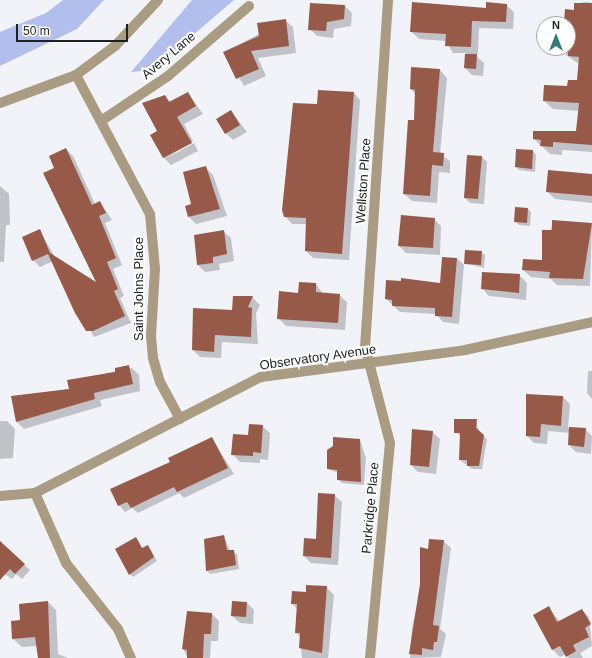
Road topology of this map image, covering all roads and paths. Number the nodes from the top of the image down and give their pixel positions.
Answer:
1 (158, 0) edge
2 (388, 0) edge
3 (249, 6) dead end
4 (76, 75) junction
5 (0, 103) edge
6 (101, 121) junction
7 (592, 322) edge
8 (368, 363) junction
9 (180, 419) junction
10 (35, 493) junction
11 (0, 496) edge
12 (131, 658) edge
13 (370, 658) edge

1 - 4 street
2 - 8 street, Wellston Place
3 - 6 street, Avery Lane
4 - 5 street
4 - 6 street, Saint Johns Place
6 - 9 street, Saint Johns Place
7 - 8 street, Observatory Avenue
8 - 9 street, Observatory Avenue
8 - 13 street, Parkridge Place
9 - 10 street, Observatory Avenue
10 - 11 street, Observatory Avenue
10 - 12 street

